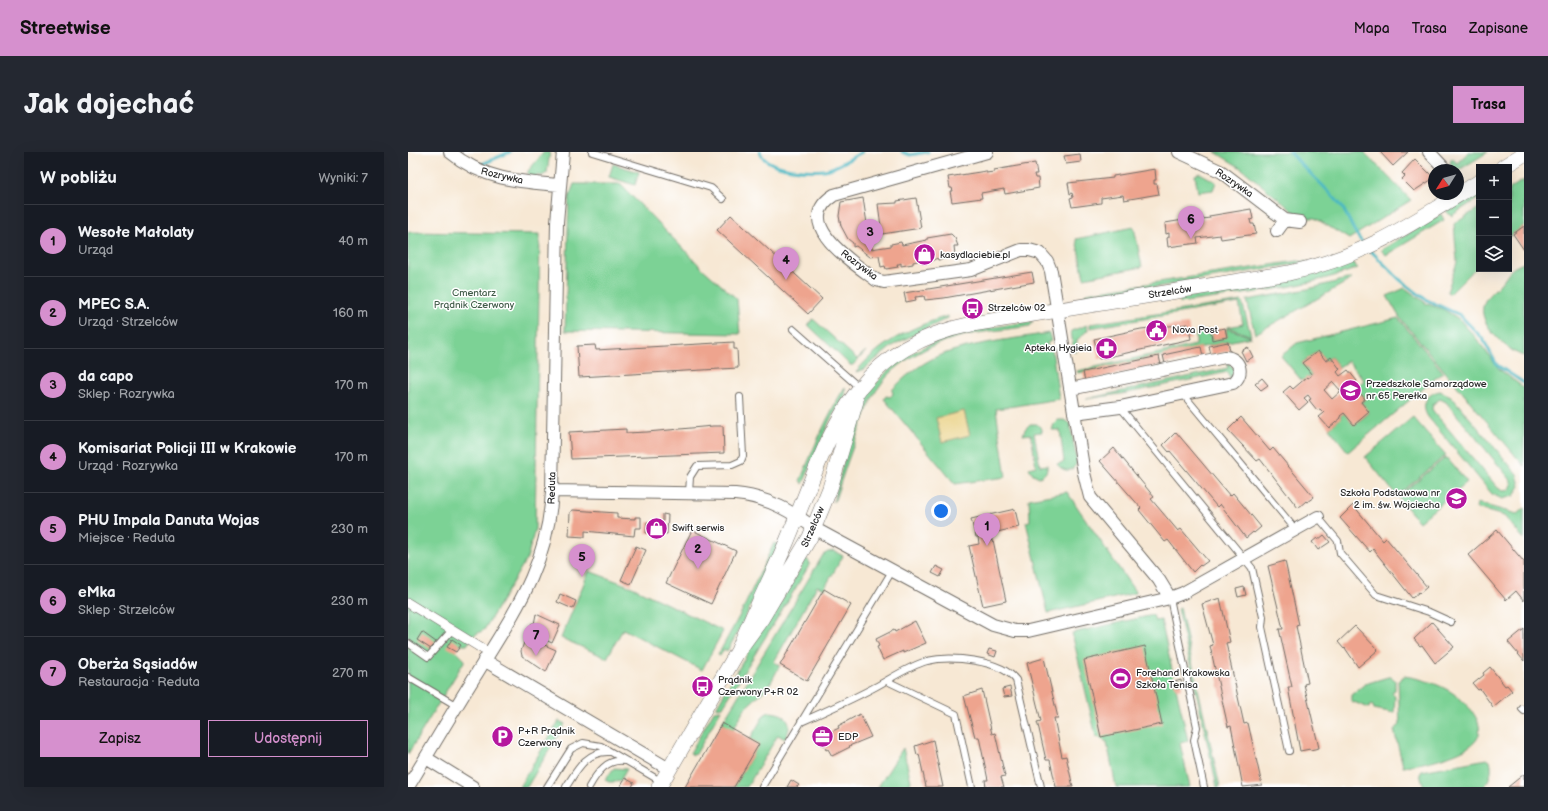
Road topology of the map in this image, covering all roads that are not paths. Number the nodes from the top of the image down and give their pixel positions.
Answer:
1 (450, 152) edge
2 (563, 152) edge
3 (592, 152) edge
4 (987, 152) edge
5 (1179, 152) edge
6 (1429, 152) edge
7 (1524, 154) edge
8 (1440, 164) edge
9 (1508, 164) edge
10 (1476, 183) edge
11 (559, 185) junction
12 (1464, 187) edge
13 (723, 198) dead end
14 (1443, 200) edge
15 (1285, 220) junction
16 (1300, 222) dead end
17 (1277, 231) dead end
18 (1057, 310) junction
19 (793, 329) dead end
20 (861, 389) junction
21 (1070, 389) junction
22 (1183, 394) junction
23 (740, 398) dead end
24 (1120, 406) junction
25 (1074, 413) junction
26 (552, 491) junction
27 (689, 493) junction
28 (797, 516) junction
29 (1318, 517) joint
30 (814, 527) junction
31 (1296, 530) junction
32 (1245, 558) junction
33 (892, 571) junction
34 (1170, 598) junction
35 (408, 603) edge
36 (1451, 622) dead end
37 (452, 630) junction
38 (408, 644) edge
39 (738, 652) junction
40 (487, 656) junction
41 (408, 677) edge
42 (887, 681) junction
43 (457, 706) junction
44 (801, 722) junction
45 (1289, 751) dead end
46 (610, 752) junction
47 (426, 758) junction
48 (625, 761) junction
49 (669, 769) junction
50 (660, 785) edge
51 (408, 787) edge
52 (473, 787) edge
53 (546, 787) edge
54 (566, 787) edge
55 (589, 787) edge
56 (762, 787) edge
57 (972, 787) edge
58 (1041, 787) edge
59 (1204, 787) edge

1 - 11 street, Rozrywka
2 - 11 street, Reduta
3 - 13 lane
4 - 18 street, Rozrywka
5 - 15 street, Rozrywka
6 - 8 street
7 - 9 street
10 - 12 street, Strzelców
11 - 26 street, Reduta
14 - 18 street, Strzelców
15 - 16 street, Rozrywka
15 - 17 street
18 - 20 street, Strzelców
18 - 21 street, Rozrywka
19 - 20 lane
20 - 28 street, Strzelców
20 - 30 street, Strzelców
21 - 22 street
21 - 25 street, Rozrywka
22 - 24 street
22 - 31 lane
23 - 27 lane
24 - 25 street
24 - 32 lane
25 - 34 street, Rozrywka
26 - 27 street
26 - 40 street, Reduta
27 - 28 street
28 - 30 street
28 - 39 street, Strzelców
29 - 31 street
29 - 36 lane
30 - 33 street
30 - 39 street, Strzelców
31 - 32 street
32 - 34 street
32 - 45 lane
33 - 34 street
33 - 44 lane
34 - 59 lane
35 - 37 street
37 - 38 lane
37 - 40 street
39 - 49 street, Strzelców
40 - 43 street, Reduta
40 - 49 street
41 - 43 lane
42 - 44 lane
42 - 57 lane
42 - 58 lane
43 - 47 street, Reduta
44 - 56 lane
46 - 48 lane
46 - 53 lane
46 - 54 lane
47 - 51 street, Reduta
47 - 52 street
48 - 50 lane
48 - 55 lane
49 - 50 street, Strzelców

